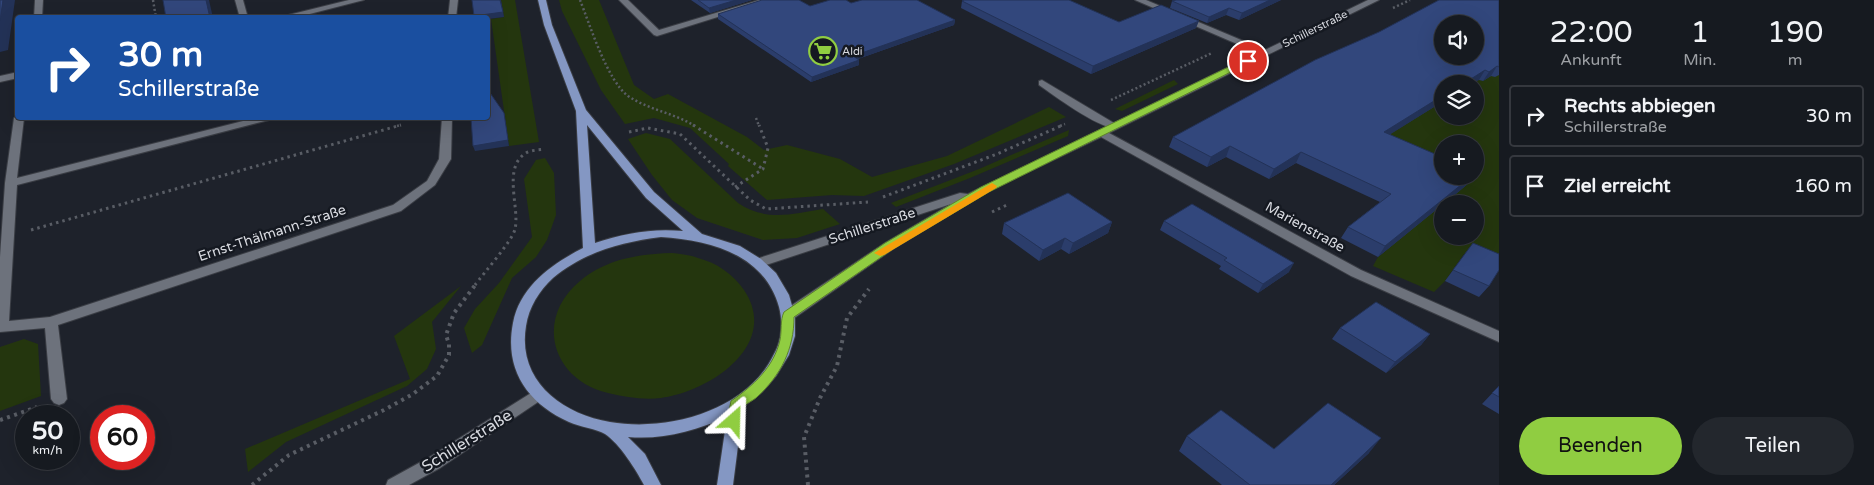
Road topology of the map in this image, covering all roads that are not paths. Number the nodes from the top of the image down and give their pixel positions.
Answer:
1 (39, 0) edge
2 (239, 0) edge
3 (360, 0) edge
4 (454, 0) edge
5 (542, 0) edge
6 (623, 0) edge
7 (768, 0) edge
8 (1139, 0) edge
9 (1374, 0) edge
10 (38, 15) edge
11 (243, 15) edge
12 (293, 15) edge
13 (452, 15) edge
14 (1265, 53) junction
15 (15, 76) edge
16 (0, 79) edge
17 (1042, 83) dead end
18 (581, 111) junction
19 (19, 120) edge
20 (257, 120) edge
21 (446, 120) edge
22 (1114, 126) junction
23 (1101, 133) junction
24 (11, 183) junction
25 (985, 189) junction
26 (698, 236) junction
27 (590, 249) junction
28 (758, 263) junction
29 (788, 316) junction
30 (51, 322) junction
31 (1499, 337) edge
32 (539, 394) junction
33 (59, 399) road end
34 (736, 405) junction
35 (610, 429) junction
36 (394, 485) edge
37 (653, 485) edge
38 (725, 485) edge

1 - 10 street
2 - 11 street
3 - 12 street
4 - 13 street
5 - 18 main road
6 - 7 street
8 - 14 street
9 - 14 street, Schillerstraße
14 - 22 street, Schillerstraße
15 - 16 street
17 - 22 street
18 - 26 main road
18 - 27 main road
19 - 24 street, Ernst-Thälmann-Straße
20 - 24 street
21 - 30 street, Ernst-Thälmann-Straße
22 - 23 street, Schillerstraße
23 - 25 street, Schillerstraße
23 - 31 street, Marienstraße
24 - 30 street, Ernst-Thälmann-Straße
25 - 28 street, Schillerstraße
25 - 29 street, Schillerstraße
26 - 27 main road
26 - 28 main road
27 - 32 main road
28 - 29 main road
29 - 34 main road
30 - 33 street
32 - 35 main road
32 - 36 street, Schillerstraße
34 - 35 main road
34 - 38 main road
35 - 37 main road

